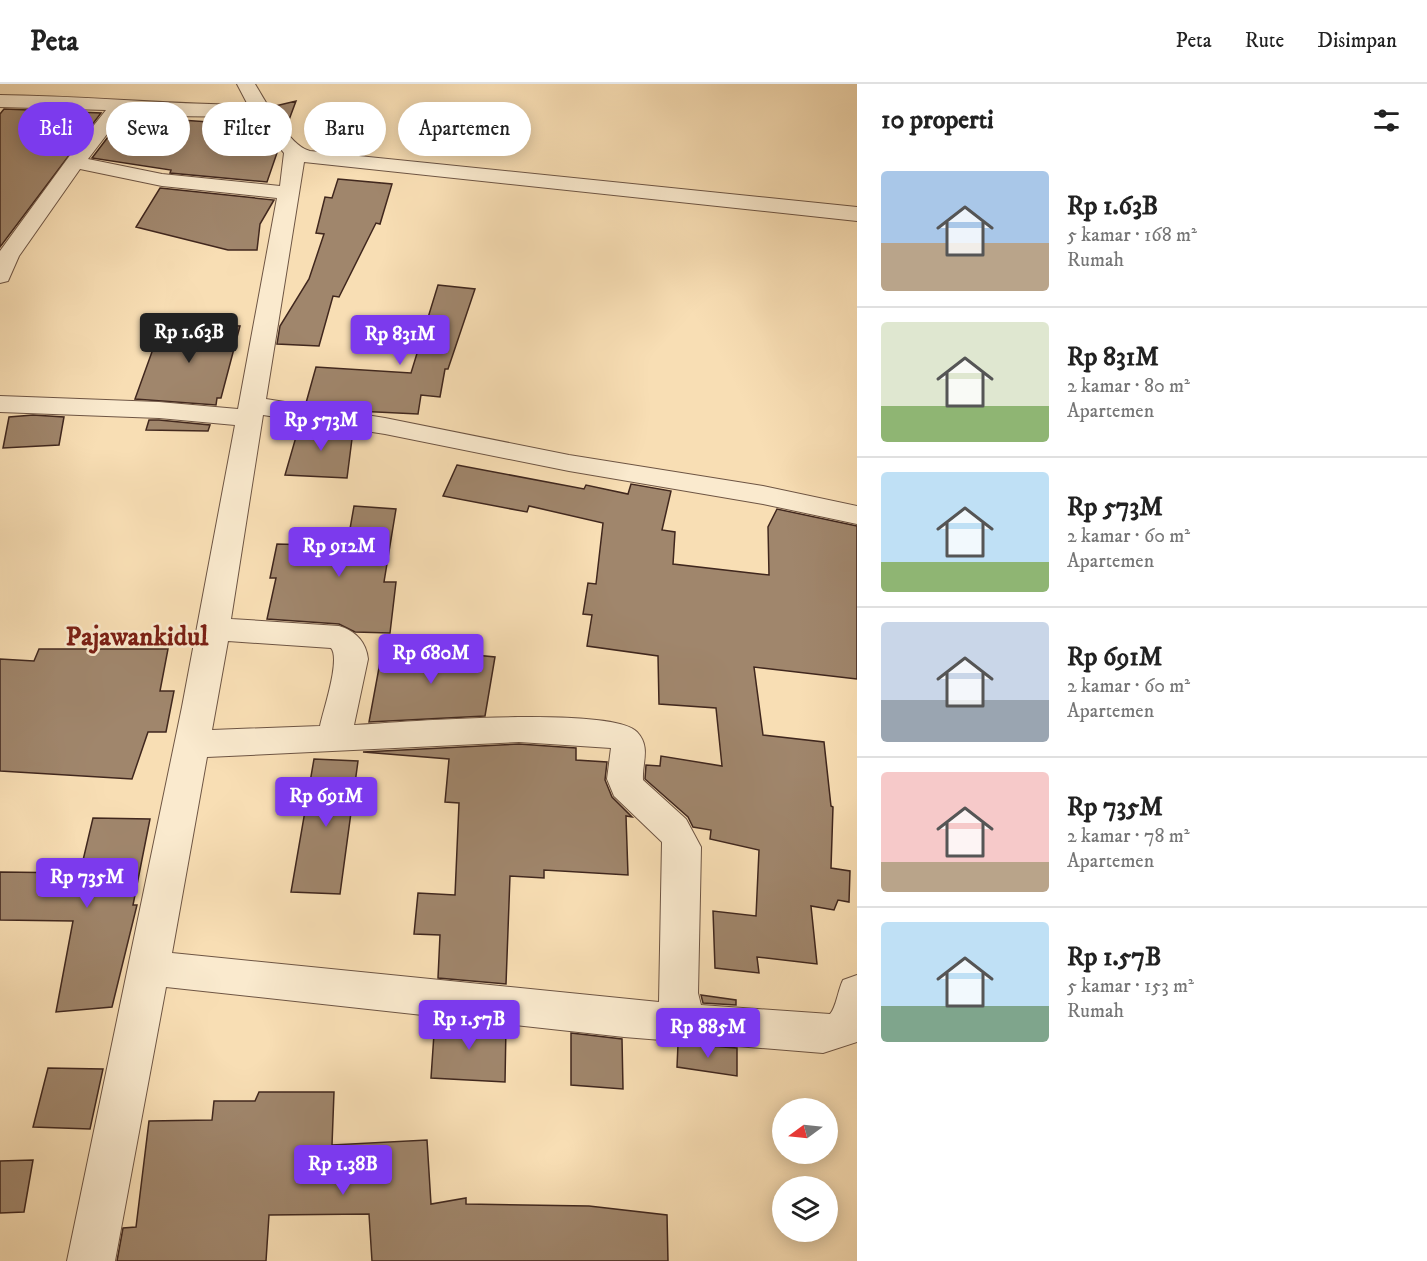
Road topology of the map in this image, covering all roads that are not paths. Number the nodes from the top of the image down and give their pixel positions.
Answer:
1 (246, 84) edge
2 (0, 101) edge
3 (256, 102) edge
4 (106, 105) edge
5 (106, 123) edge
6 (292, 150) edge
7 (294, 153) junction
8 (75, 162) junction
9 (289, 194) junction
10 (857, 214) edge
11 (0, 276) edge
12 (0, 404) edge
13 (251, 411) junction
14 (857, 515) edge
15 (214, 629) junction
16 (334, 739) junction
17 (191, 744) junction
18 (150, 968) junction
19 (857, 993) edge
20 (683, 1023) junction
21 (91, 1261) edge

1 - 3 street
2 - 4 street
5 - 8 street
6 - 7 street
7 - 9 street
7 - 10 street
8 - 9 street
8 - 11 street
9 - 13 street
12 - 13 street
13 - 14 street
13 - 15 street
15 - 16 street
15 - 17 street
16 - 17 street
16 - 20 street
17 - 18 street
18 - 20 street
18 - 21 street
19 - 20 street

